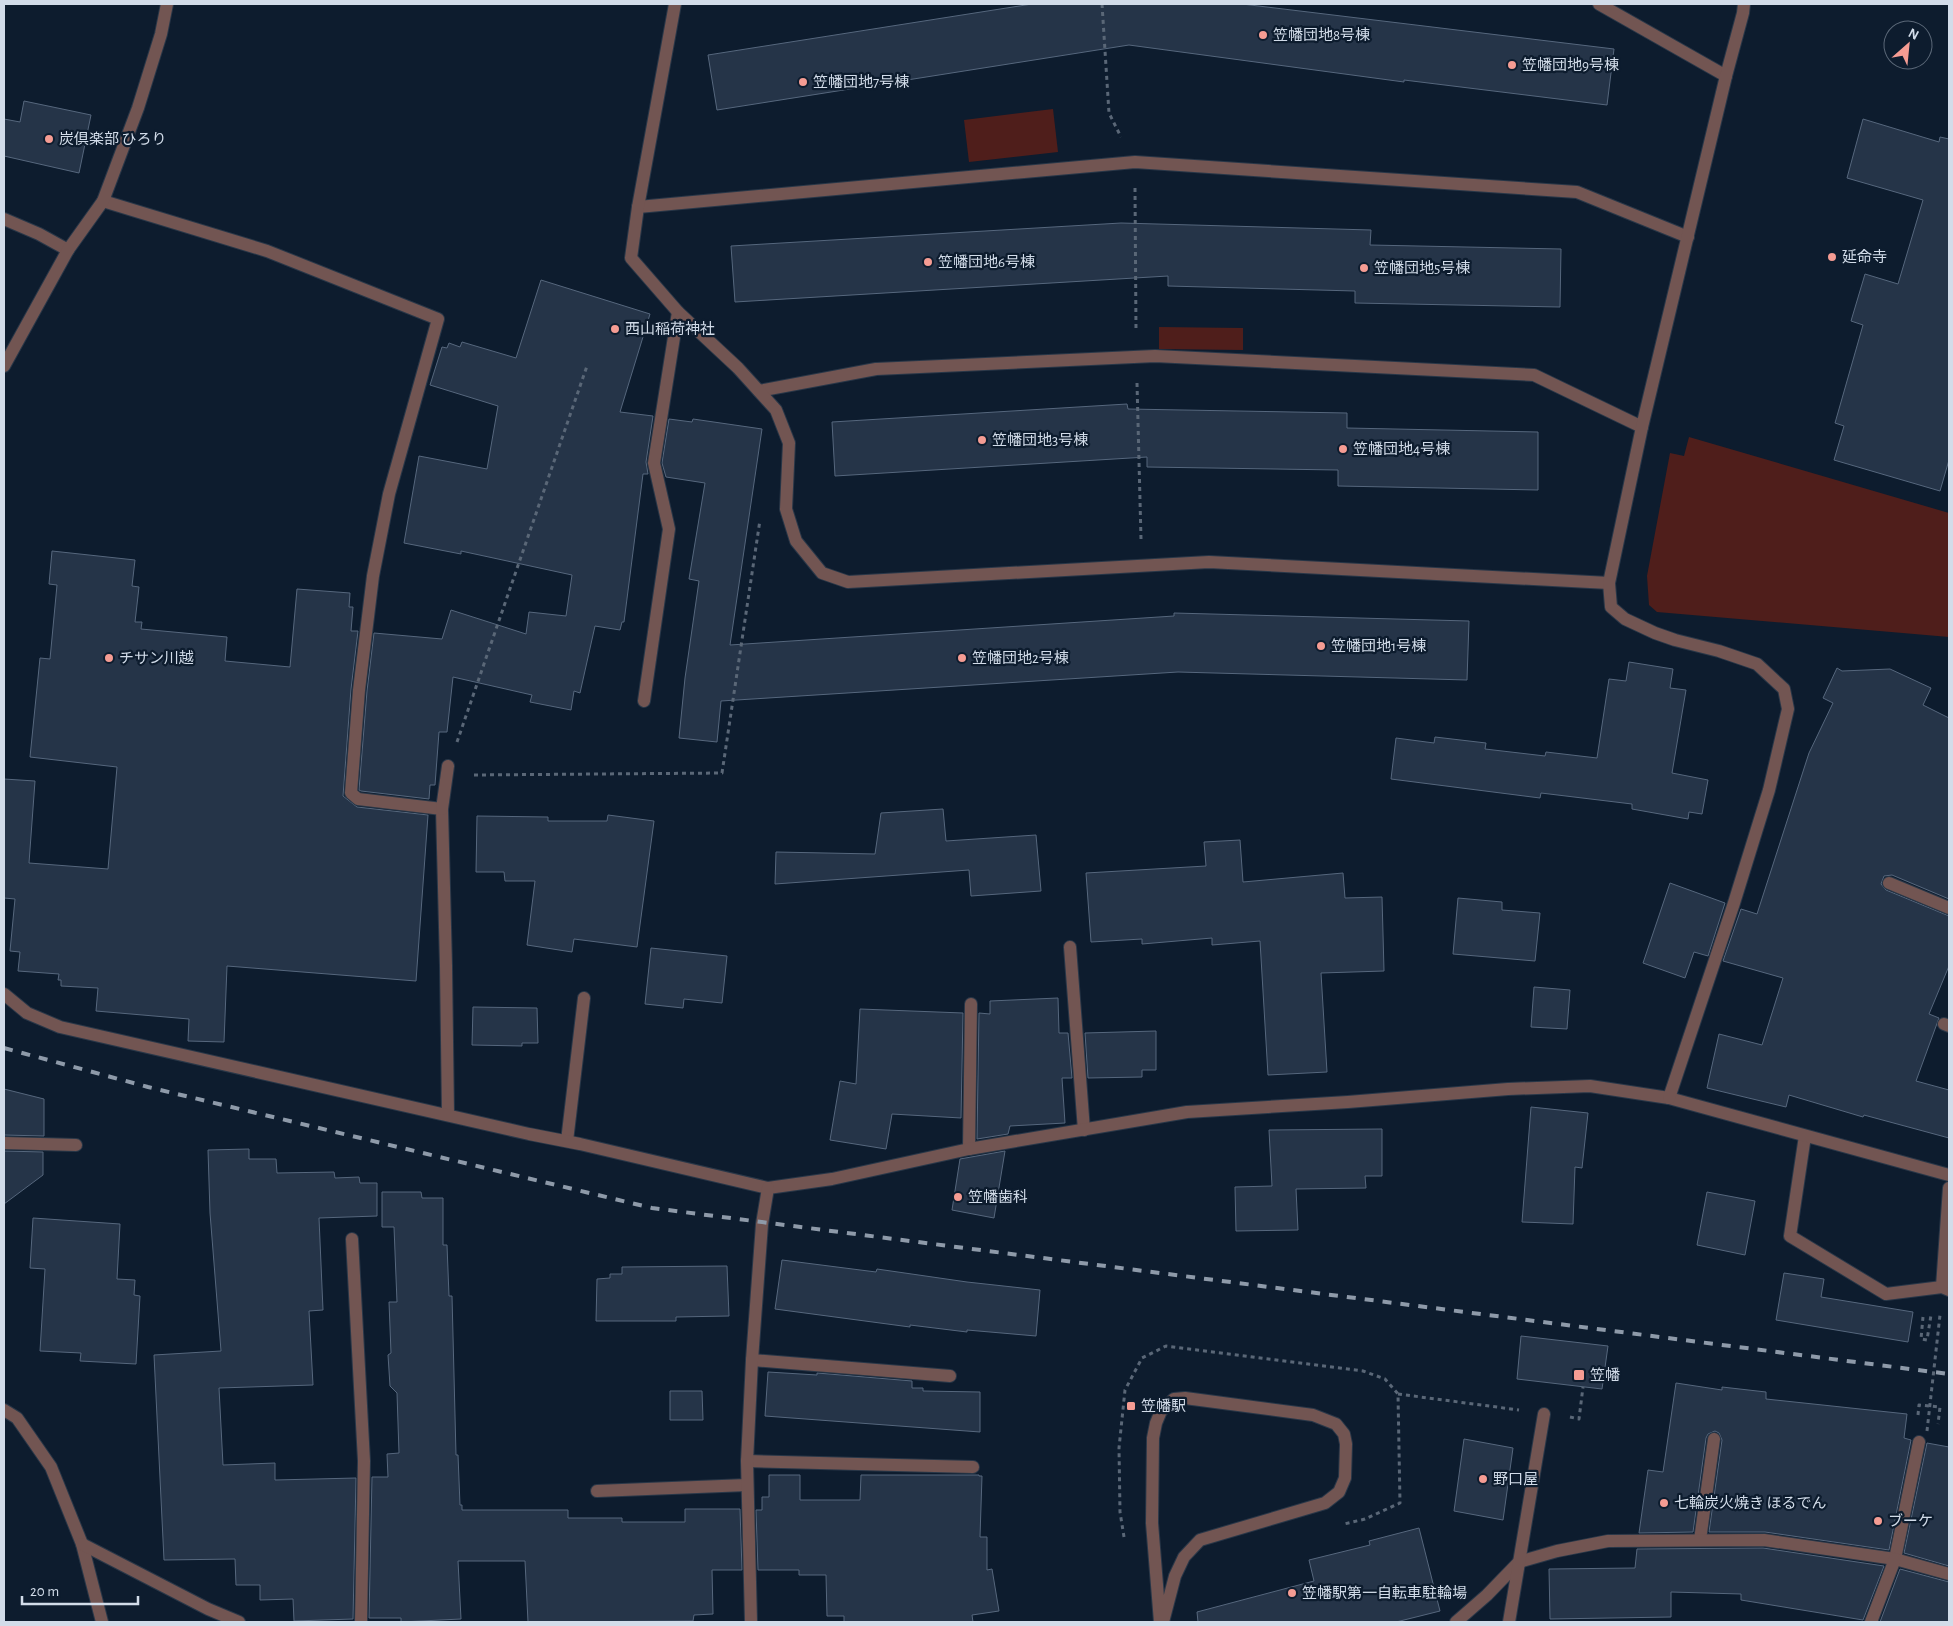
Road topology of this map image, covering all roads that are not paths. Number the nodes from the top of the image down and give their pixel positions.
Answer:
1 (167, 4) edge
2 (675, 4) edge
3 (1599, 4) edge
4 (1744, 4) edge
5 (1726, 76) junction
6 (102, 201) junction
7 (638, 207) junction
8 (4, 219) edge
9 (1688, 237) junction
10 (68, 250) junction
11 (678, 312) junction
12 (4, 366) edge
13 (759, 392) junction
14 (1642, 427) junction
15 (1609, 583) junction
16 (644, 701) dead end
17 (448, 766) road end
18 (442, 810) junction
19 (1889, 883) dead end
20 (1949, 908) edge
21 (1070, 947) dead end
22 (4, 994) edge
23 (584, 998) dead end
24 (971, 1004) dead end
25 (1668, 1098) junction
26 (448, 1115) junction
27 (1084, 1130) junction
28 (1805, 1136) junction
29 (567, 1141) junction
30 (4, 1143) edge
31 (76, 1145) dead end
32 (969, 1149) junction
33 (1949, 1175) edge
34 (768, 1188) junction
35 (1949, 1188) edge
36 (352, 1238) dead end
37 (1946, 1289) edge
38 (752, 1360) junction
39 (950, 1376) dead end
40 (4, 1410) edge
41 (1544, 1414) road end
42 (1714, 1439) dead end
43 (1919, 1442) dead end
44 (747, 1461) junction
45 (973, 1467) dead end
46 (747, 1485) junction
47 (597, 1491) dead end
48 (1700, 1540) junction
49 (82, 1544) junction
50 (1895, 1560) junction
51 (1519, 1562) junction
52 (1949, 1574) edge
53 (102, 1622) edge
54 (239, 1622) edge
55 (361, 1622) edge
56 (751, 1622) edge
57 (1162, 1622) edge
58 (1456, 1622) edge
59 (1508, 1622) edge
60 (1872, 1622) edge

1 - 6 street
2 - 7 street
3 - 5 street
4 - 5 street
5 - 9 street
6 - 10 street
6 - 18 street
7 - 9 street
7 - 11 street
8 - 10 street
9 - 14 street
10 - 12 street
11 - 13 street
11 - 16 street
13 - 14 street
13 - 15 street
14 - 15 street
15 - 25 street
17 - 18 street
18 - 26 street
19 - 20 street
21 - 27 street
22 - 26 street
23 - 29 street
24 - 32 street
25 - 27 street
25 - 28 street
26 - 29 street
27 - 32 street
28 - 33 street
28 - 37 street
29 - 34 street
30 - 31 street
32 - 34 street
34 - 38 street
35 - 37 street
36 - 55 street
38 - 39 street
38 - 44 street
40 - 49 street
41 - 51 street
42 - 48 street
43 - 50 street
44 - 45 street
44 - 46 street
46 - 47 street
46 - 56 street
48 - 50 street
48 - 51 street
49 - 53 street
49 - 54 street
50 - 52 street
50 - 60 street
51 - 58 street
51 - 59 street
57 - 57 street

